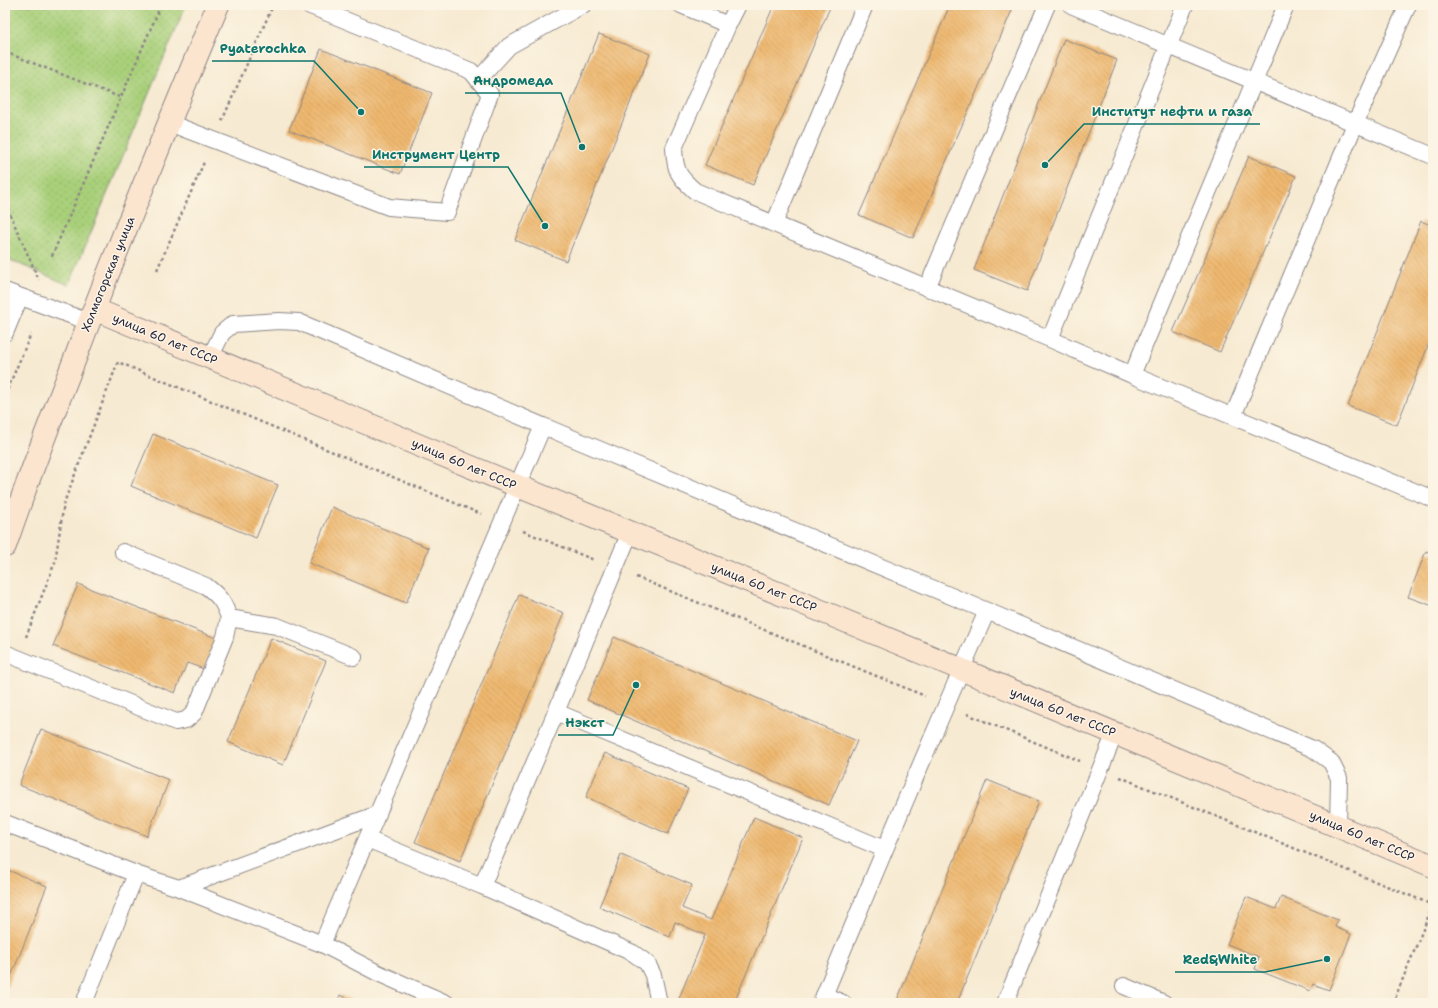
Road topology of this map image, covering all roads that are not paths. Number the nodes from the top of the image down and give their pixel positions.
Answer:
1 (218, 5) edge
2 (308, 5) edge
3 (583, 5) edge
4 (681, 5) edge
5 (738, 5) edge
6 (865, 5) edge
7 (1047, 5) edge
8 (1071, 5) edge
9 (1185, 5) edge
10 (1286, 5) edge
11 (1408, 5) edge
12 (728, 24) junction
13 (1168, 45) junction
14 (478, 80) junction
15 (1255, 81) junction
16 (169, 123) junction
17 (1356, 124) junction
18 (1433, 156) edge
19 (774, 224) junction
20 (927, 288) junction
21 (5, 291) edge
22 (20, 296) junction
23 (92, 316) junction
24 (5, 333) edge
25 (1050, 339) junction
26 (210, 358) junction
27 (1132, 375) junction
28 (1233, 416) junction
29 (543, 426) junction
30 (518, 487) junction
31 (1433, 499) edge
32 (630, 532) junction
33 (5, 546) edge
34 (122, 552) dead end
35 (987, 611) junction
36 (229, 618) junction
37 (11, 656) edge
38 (354, 657) dead end
39 (961, 669) junction
40 (556, 712) junction
41 (1115, 733) junction
42 (378, 814) junction
43 (5, 824) edge
44 (1338, 826) junction
45 (367, 839) junction
46 (884, 849) junction
47 (1433, 866) edge
48 (136, 874) junction
49 (482, 886) junction
50 (179, 888) junction
51 (322, 944) junction
52 (1124, 986) dead end
53 (823, 999) edge
54 (84, 1003) edge
55 (446, 1003) edge
56 (660, 1003) edge
57 (843, 1003) edge
58 (1005, 1003) edge
59 (1164, 1003) edge

1 - 16 main road, Холмогорская улица
2 - 14 lane
3 - 14 lane
4 - 12 lane
5 - 12 lane
6 - 19 lane
7 - 20 lane
8 - 13 lane
9 - 13 lane
10 - 15 lane
11 - 17 lane
12 - 19 lane
13 - 15 lane
13 - 25 lane
14 - 16 lane
15 - 17 lane
15 - 27 lane
16 - 23 main road, Холмогорская улица
17 - 18 lane
17 - 28 lane
19 - 20 lane
20 - 25 lane
21 - 22 lane
22 - 23 lane
22 - 24 lane
23 - 26 main road, улица 60 лет СССР
23 - 33 main road, Холмогорская улица
25 - 27 lane
26 - 29 lane
26 - 30 main road, улица 60 лет СССР
27 - 28 lane
28 - 31 lane
29 - 30 lane
29 - 35 lane
30 - 32 main road, улица 60 лет СССР
30 - 42 lane
32 - 39 main road, улица 60 лет СССР
32 - 40 lane
34 - 36 lane
35 - 39 lane
35 - 44 lane
36 - 37 lane
36 - 38 lane
39 - 41 main road, улица 60 лет СССР
39 - 46 lane
40 - 46 lane
40 - 49 lane
41 - 44 main road, улица 60 лет СССР
41 - 58 lane
42 - 45 lane
42 - 50 lane
43 - 48 lane
44 - 47 main road, улица 60 лет СССР
45 - 49 lane
45 - 51 lane
46 - 53 lane
48 - 50 lane
48 - 54 lane
49 - 56 lane
50 - 51 lane
51 - 55 lane
52 - 59 lane
53 - 57 lane

